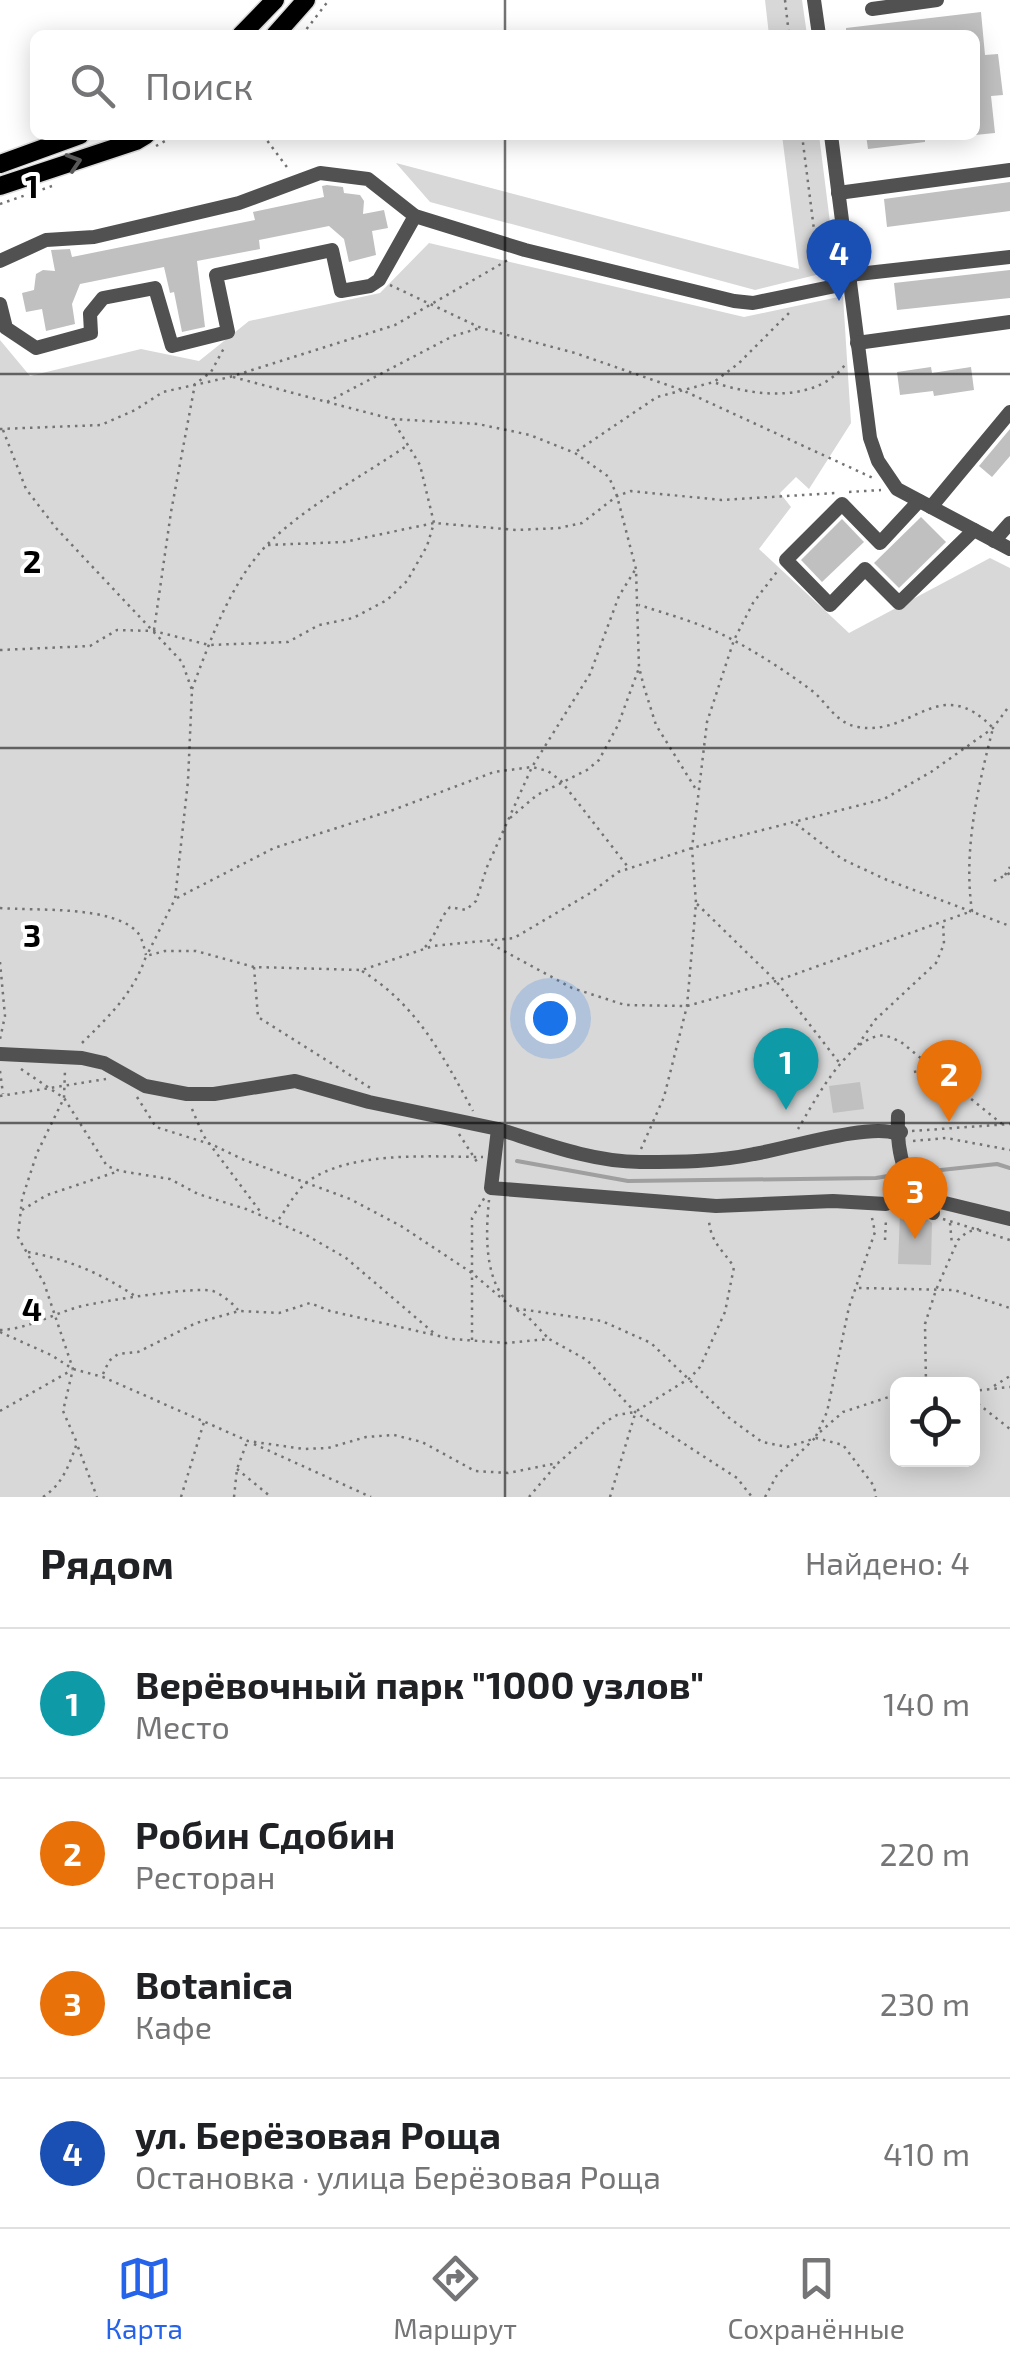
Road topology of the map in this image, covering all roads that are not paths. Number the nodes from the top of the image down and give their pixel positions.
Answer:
1 (275, 0) edge
2 (306, 0) edge
3 (814, 0) edge
4 (937, 0) edge
5 (872, 9) dead end
6 (245, 30) edge
7 (279, 30) edge
8 (817, 30) edge
9 (66, 140) edge
10 (138, 140) edge
11 (832, 140) edge
12 (0, 164) edge
13 (1010, 170) edge
14 (0, 186) edge
15 (838, 193) junction
16 (415, 216) junction
17 (1010, 257) edge
18 (0, 260) edge
19 (849, 279) junction
20 (0, 304) edge
21 (1010, 322) edge
22 (857, 343) junction
23 (1010, 412) edge
24 (925, 504) junction
25 (1010, 523) edge
26 (974, 530) junction
27 (994, 541) junction
28 (1010, 549) edge
29 (0, 1054) edge
30 (898, 1116) dead end
31 (498, 1129) junction
32 (897, 1134) junction
33 (879, 1203) road end
34 (914, 1203) junction
35 (933, 1213) road end
36 (1010, 1219) edge

1 - 6 main road
2 - 7 main road
3 - 8 street
4 - 5 street
9 - 12 main road
14 -> 10 main road
11 - 15 street
13 - 15 street
15 - 19 street
16 - 18 street
16 - 19 street
16 - 20 street
17 - 19 street
19 - 22 street
21 - 22 street
22 - 24 street
23 - 24 street
24 - 26 street
24 - 26 street
25 - 27 street
26 - 27 street
27 - 28 street
29 - 31 street
30 - 32 street
31 - 32 street
31 - 33 street
32 - 34 street
34 - 35 street
34 - 36 street

